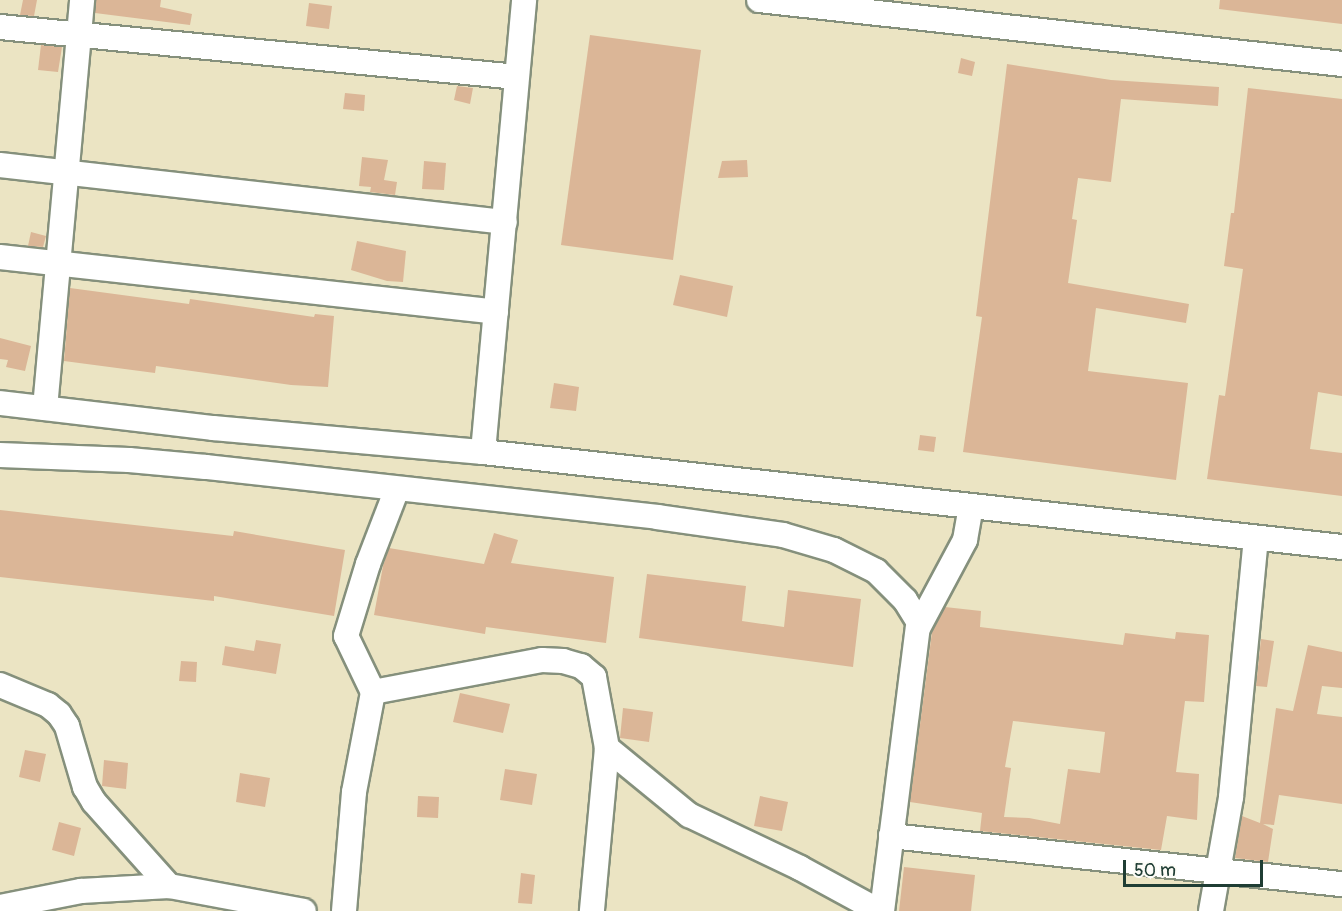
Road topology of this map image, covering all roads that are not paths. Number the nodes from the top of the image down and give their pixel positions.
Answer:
1 (82, 0) edge
2 (524, 0) edge
3 (759, 0) edge
4 (0, 27) edge
5 (79, 34) junction
6 (1342, 64) edge
7 (517, 77) junction
8 (0, 165) edge
9 (68, 171) junction
10 (505, 222) junction
11 (0, 257) edge
12 (60, 264) junction
13 (496, 312) junction
14 (0, 404) edge
15 (45, 408) junction
16 (483, 452) junction
17 (0, 455) edge
18 (397, 489) junction
19 (971, 507) junction
20 (1256, 538) junction
21 (1342, 547) edge
22 (919, 622) junction
23 (0, 685) edge
24 (373, 692) junction
25 (607, 748) junction
26 (891, 836) junction
27 (1218, 871) junction
28 (1342, 884) edge
29 (169, 886) junction
30 (0, 907) edge
31 (304, 911) edge
32 (344, 911) edge
33 (592, 911) edge
34 (881, 911) edge
35 (1211, 911) edge

1 - 5 street
2 - 7 street
3 - 6 street
4 - 5 street
5 - 7 street
5 - 9 street
7 - 10 street
8 - 9 street
9 - 10 street
9 - 12 street
10 - 13 street
11 - 12 street
12 - 13 street
12 - 15 street
13 - 16 street
14 - 15 street
15 - 16 street
16 - 19 street
17 - 18 street
18 - 22 street
18 - 24 street
19 - 20 street
19 - 22 street
20 - 21 street
20 - 27 street
22 - 26 street
23 - 29 street
24 - 25 street
24 - 32 street
25 - 33 street
25 - 34 street
26 - 27 street
26 - 34 street
27 - 28 street
27 - 35 street
29 - 30 street
29 - 31 street

